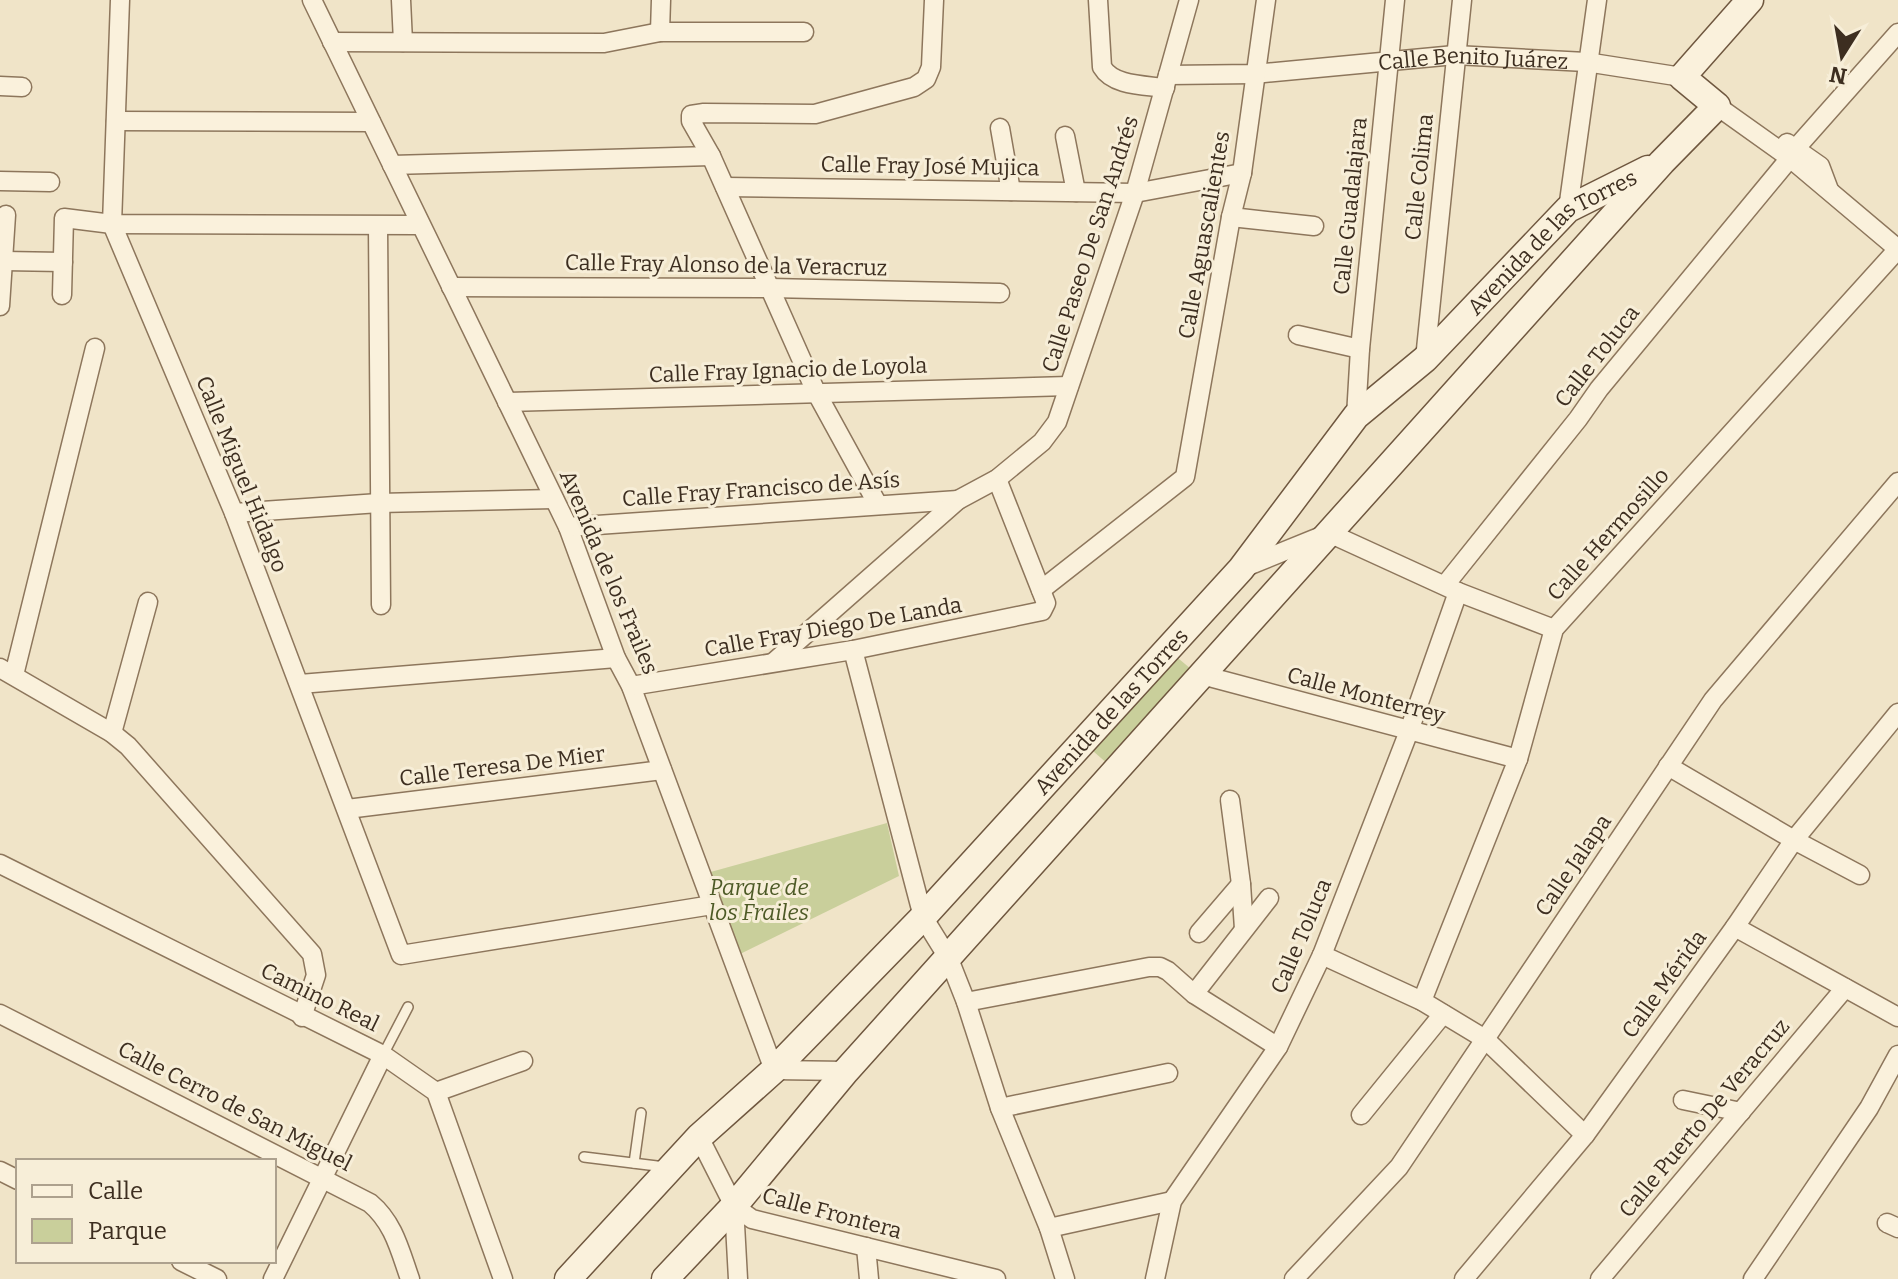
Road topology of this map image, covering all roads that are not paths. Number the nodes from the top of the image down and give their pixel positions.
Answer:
1 (120, 0) edge
2 (312, 0) edge
3 (401, 0) edge
4 (661, 0) edge
5 (934, 0) edge
6 (1098, 0) edge
7 (1189, 0) edge
8 (1266, 0) edge
9 (1395, 0) edge
10 (1462, 0) edge
11 (1597, 0) edge
12 (1740, 6) edge
13 (660, 32) junction
14 (804, 32) dead end
15 (1898, 33) edge
16 (332, 42) junction
17 (403, 42) junction
18 (1455, 55) junction
19 (1388, 60) junction
20 (1586, 62) junction
21 (1254, 74) junction
22 (1682, 77) junction
23 (1166, 82) junction
24 (0, 86) edge
25 (22, 87) dead end
26 (1717, 106) junction
27 (116, 121) junction
28 (371, 122) junction
29 (1000, 128) dead end
30 (1065, 136) dead end
31 (1793, 153) junction
32 (711, 156) junction
33 (1662, 162) junction
34 (392, 165) junction
35 (1242, 173) junction
36 (0, 181) edge
37 (50, 182) dead end
38 (725, 187) junction
39 (1011, 191) junction
40 (1076, 192) junction
41 (1135, 193) junction
42 (1568, 209) junction
43 (6, 215) dead end
44 (1231, 217) junction
45 (112, 224) junction
46 (420, 225) junction
47 (378, 226) junction
48 (1314, 226) dead end
49 (1898, 249) edge
50 (4, 261) junction
51 (63, 262) junction
52 (451, 287) junction
53 (770, 288) junction
54 (1000, 293) dead end
55 (62, 295) dead end
56 (0, 306) edge
57 (1298, 335) dead end
58 (95, 348) dead end
59 (1360, 349) junction
60 (1425, 359) junction
61 (1069, 386) junction
62 (816, 392) junction
63 (507, 402) junction
64 (1356, 416) junction
65 (997, 479) junction
66 (1898, 482) edge
67 (554, 499) junction
68 (958, 500) junction
69 (379, 503) junction
70 (878, 505) junction
71 (234, 513) junction
72 (568, 527) junction
73 (1329, 533) junction
74 (1241, 569) junction
75 (1451, 589) junction
76 (1041, 590) junction
77 (148, 602) dead end
78 (381, 605) dead end
79 (1554, 629) junction
80 (853, 650) junction
81 (616, 658) junction
82 (774, 662) junction
83 (7, 672) edge
84 (1202, 675) junction
85 (300, 684) junction
86 (631, 686) junction
87 (1898, 713) edge
88 (1409, 731) junction
89 (112, 733) junction
90 (1518, 759) junction
91 (1668, 766) junction
92 (662, 770) junction
93 (1230, 800) dead end
94 (347, 809) junction
95 (1794, 840) junction
96 (0, 864) edge
97 (1860, 875) dead end
98 (1241, 884) junction
99 (1269, 898) dead end
100 (712, 905) junction
101 (923, 917) junction
102 (1735, 927) junction
103 (1244, 929) junction
104 (1199, 933) dead end
105 (1322, 955) junction
106 (949, 959) junction
107 (1845, 988) junction
108 (1194, 994) junction
109 (1422, 1001) junction
110 (966, 1002) junction
111 (408, 1007) dead end
112 (0, 1014) edge
113 (1443, 1014) junction
114 (302, 1017) junction
115 (1898, 1017) edge
116 (1485, 1039) junction
117 (1278, 1047) junction
118 (383, 1055) junction
119 (1898, 1055) edge
120 (523, 1061) dead end
121 (774, 1070) junction
122 (846, 1071) junction
123 (1168, 1073) dead end
124 (436, 1092) junction
125 (1683, 1100) dead end
126 (1000, 1108) junction
127 (1741, 1112) junction
128 (641, 1113) dead end
129 (1361, 1115) dead end
130 (1585, 1135) junction
131 (699, 1137) junction
132 (584, 1157) dead end
133 (634, 1163) junction
134 (673, 1167) junction
135 (325, 1178) junction
136 (1172, 1201) junction
137 (734, 1206) junction
138 (1049, 1228) junction
139 (866, 1247) junction
140 (185, 1263) edge
141 (217, 1279) edge
142 (273, 1279) edge
143 (410, 1279) edge
144 (503, 1279) edge
145 (568, 1279) edge
146 (665, 1279) edge
147 (738, 1279) edge
148 (869, 1279) edge
149 (996, 1279) edge
150 (1065, 1279) edge
151 (1155, 1279) edge
152 (1294, 1279) edge
153 (1464, 1279) edge
154 (1600, 1279) edge
155 (1753, 1279) edge

1 - 27 street, Calle Miguel Hidalgo
2 - 16 street, Avenida de los Frailes
3 - 17 street
4 - 13 street
5 - 32 street
6 - 23 street, Calle Benito Juárez
7 - 23 street, Calle Paseo De San Andrés
8 - 21 street, Calle Aguascalientes
9 - 19 street, Calle Guadalajara
10 - 18 street, Calle Colima
11 - 20 street
12 - 22 street
13 - 14 street
13 - 17 street
15 - 31 street, Calle Toluca
16 - 17 street
16 - 28 street, Avenida de los Frailes
18 - 19 street, Calle Benito Juárez
18 - 20 street, Calle Benito Juárez
18 - 60 street, Calle Colima
19 - 21 street, Calle Benito Juárez
19 - 59 street, Calle Guadalajara
20 - 22 street, Calle Benito Juárez
20 - 42 street
21 - 23 street, Calle Benito Juárez
21 - 35 street, Calle Aguascalientes
22 - 26 street
23 - 41 street, Calle Paseo De San Andrés
24 - 25 street
26 - 31 street
26 - 33 street, Avenida de las Torres
27 - 28 street
27 - 45 street, Calle Miguel Hidalgo
28 - 34 street, Avenida de los Frailes
29 - 39 street
30 - 40 street
31 - 49 street
31 - 75 street, Calle Toluca
32 - 34 street
32 - 38 street
33 - 42 street, Avenida de las Torres
33 - 73 street, Avenida de las Torres
34 - 46 street, Avenida de los Frailes
35 - 41 street, Calle Fray José Mujica
35 - 44 street, Calle Aguascalientes
36 - 37 street
38 - 39 street, Calle Fray José Mujica
38 - 53 street
39 - 40 street, Calle Fray José Mujica
40 - 41 street, Calle Fray José Mujica
41 - 61 street, Calle Paseo De San Andrés
42 - 60 street, Avenida de las Torres
43 - 50 street
44 - 48 street
44 - 76 street, Calle Aguascalientes
45 - 47 street
45 - 51 street
45 - 71 street, Calle Miguel Hidalgo
46 - 47 street
46 - 52 street, Avenida de los Frailes
47 - 69 street
49 - 79 street, Calle Hermosillo
50 - 51 street
50 - 56 street
51 - 55 street
52 - 53 street, Calle Fray Alonso de la Veracruz
52 - 63 street, Avenida de los Frailes
53 - 54 street, Calle Fray Alonso de la Veracruz
53 - 62 street
57 - 59 street
58 - 83 street
59 - 64 street, Calle Guadalajara
60 - 64 street, Avenida de las Torres
61 - 62 street, Calle Fray Ignacio de Loyola
61 - 65 street, Calle Paseo De San Andrés
62 - 63 street, Calle Fray Ignacio de Loyola
62 - 70 street
63 - 67 street, Avenida de los Frailes
64 - 74 street, Avenida de las Torres
65 - 68 street, Calle Paseo De San Andrés
65 - 76 street
66 - 91 street, Calle Jalapa
67 - 69 street
67 - 72 street, Avenida de los Frailes
68 - 70 street, Calle Fray Francisco de Asís
68 - 82 street
69 - 71 street
69 - 78 street
70 - 72 street, Calle Fray Francisco de Asís
71 - 85 street, Calle Miguel Hidalgo
72 - 81 street, Avenida de los Frailes
73 - 74 street
73 - 75 street
73 - 84 street, Avenida de las Torres
74 - 101 street, Avenida de las Torres
75 - 79 street
75 - 88 street, Calle Toluca
76 - 80 street, Calle Fray Diego De Landa
77 - 89 street
79 - 90 street, Calle Hermosillo
80 - 82 street, Calle Fray Diego De Landa
80 - 101 street
81 - 85 street
81 - 86 street, Avenida de los Frailes
82 - 86 street, Calle Fray Diego De Landa
83 - 89 street
84 - 88 street, Calle Monterrey
84 - 106 street, Avenida de las Torres
85 - 94 street, Calle Miguel Hidalgo
86 - 92 street, Avenida de los Frailes
87 - 95 street, Calle Mérida
88 - 90 street, Calle Monterrey
88 - 105 street, Calle Toluca
89 - 114 street
90 - 109 street, Calle Hermosillo
91 - 95 street
91 - 116 street, Calle Jalapa
92 - 94 street, Calle Teresa De Mier
92 - 100 street, Avenida de los Frailes
93 - 98 street
94 - 100 street, Calle Miguel Hidalgo
95 - 97 street
95 - 102 street, Calle Mérida
96 - 114 street, Camino Real
98 - 103 street
98 - 104 street
99 - 103 street
100 - 121 street, Avenida de los Frailes
101 - 106 street
101 - 121 street, Avenida de las Torres
102 - 107 street
102 - 130 street, Calle Mérida
103 - 108 street
105 - 109 street
105 - 117 street, Calle Toluca
106 - 110 street
106 - 122 street, Avenida de las Torres
107 - 115 street
107 - 127 street, Calle Puerto De Veracruz
108 - 110 street
108 - 117 street
109 - 113 street
110 - 126 street
111 - 118 lane
112 - 135 street, Calle Cerro de San Miguel
113 - 116 street
113 - 129 street
114 - 118 street, Camino Real
116 - 130 street
116 - 152 street, Calle Jalapa
117 - 136 street, Calle Toluca
118 - 124 street, Camino Real
118 - 135 street
119 - 155 street
120 - 124 street
121 - 122 street
121 - 131 street, Avenida de las Torres
122 - 137 street, Avenida de las Torres
123 - 126 street
124 - 144 street
125 - 127 street
126 - 138 street
127 - 154 street, Calle Puerto De Veracruz
128 - 133 lane
130 - 153 street, Calle Mérida
131 - 134 street, Avenida de las Torres
131 - 137 street, Calle Frontera
132 - 133 lane
133 - 134 lane
134 - 145 street, Avenida de las Torres
135 - 142 street
135 - 143 street, Calle Cerro de San Miguel
136 - 138 street
136 - 151 street, Calle Toluca
137 - 139 street, Calle Frontera
137 - 146 street, Avenida de las Torres
137 - 147 street
138 - 150 street
139 - 148 street
139 - 149 street, Calle Frontera
140 - 141 street

